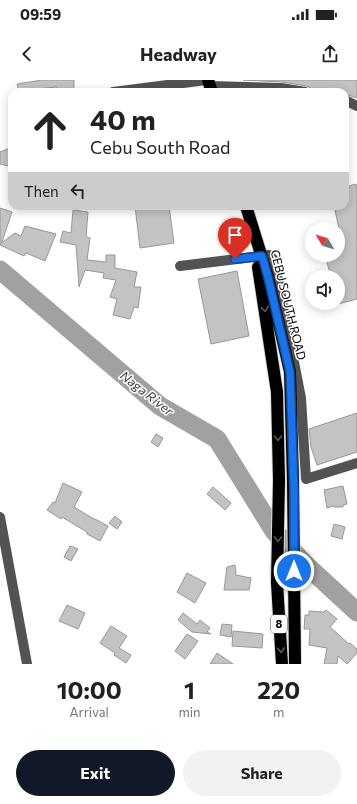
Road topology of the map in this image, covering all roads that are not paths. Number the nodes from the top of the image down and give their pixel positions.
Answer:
1 (209, 85) edge
2 (168, 88) edge
3 (281, 88) edge
4 (248, 210) edge
5 (259, 256) junction
6 (180, 266) dead end
7 (357, 463) edge
8 (0, 517) edge
9 (27, 664) edge
10 (282, 664) edge
11 (295, 664) edge

1 - 2 street
1 - 3 street
4 - 5 highway, CEBU SOUTH ROAD / 8
5 - 6 street
5 - 7 street
5 -> 10 highway, CEBU SOUTH ROAD / 8
5 - 11 highway, CEBU SOUTH ROAD / 8
8 - 9 street

